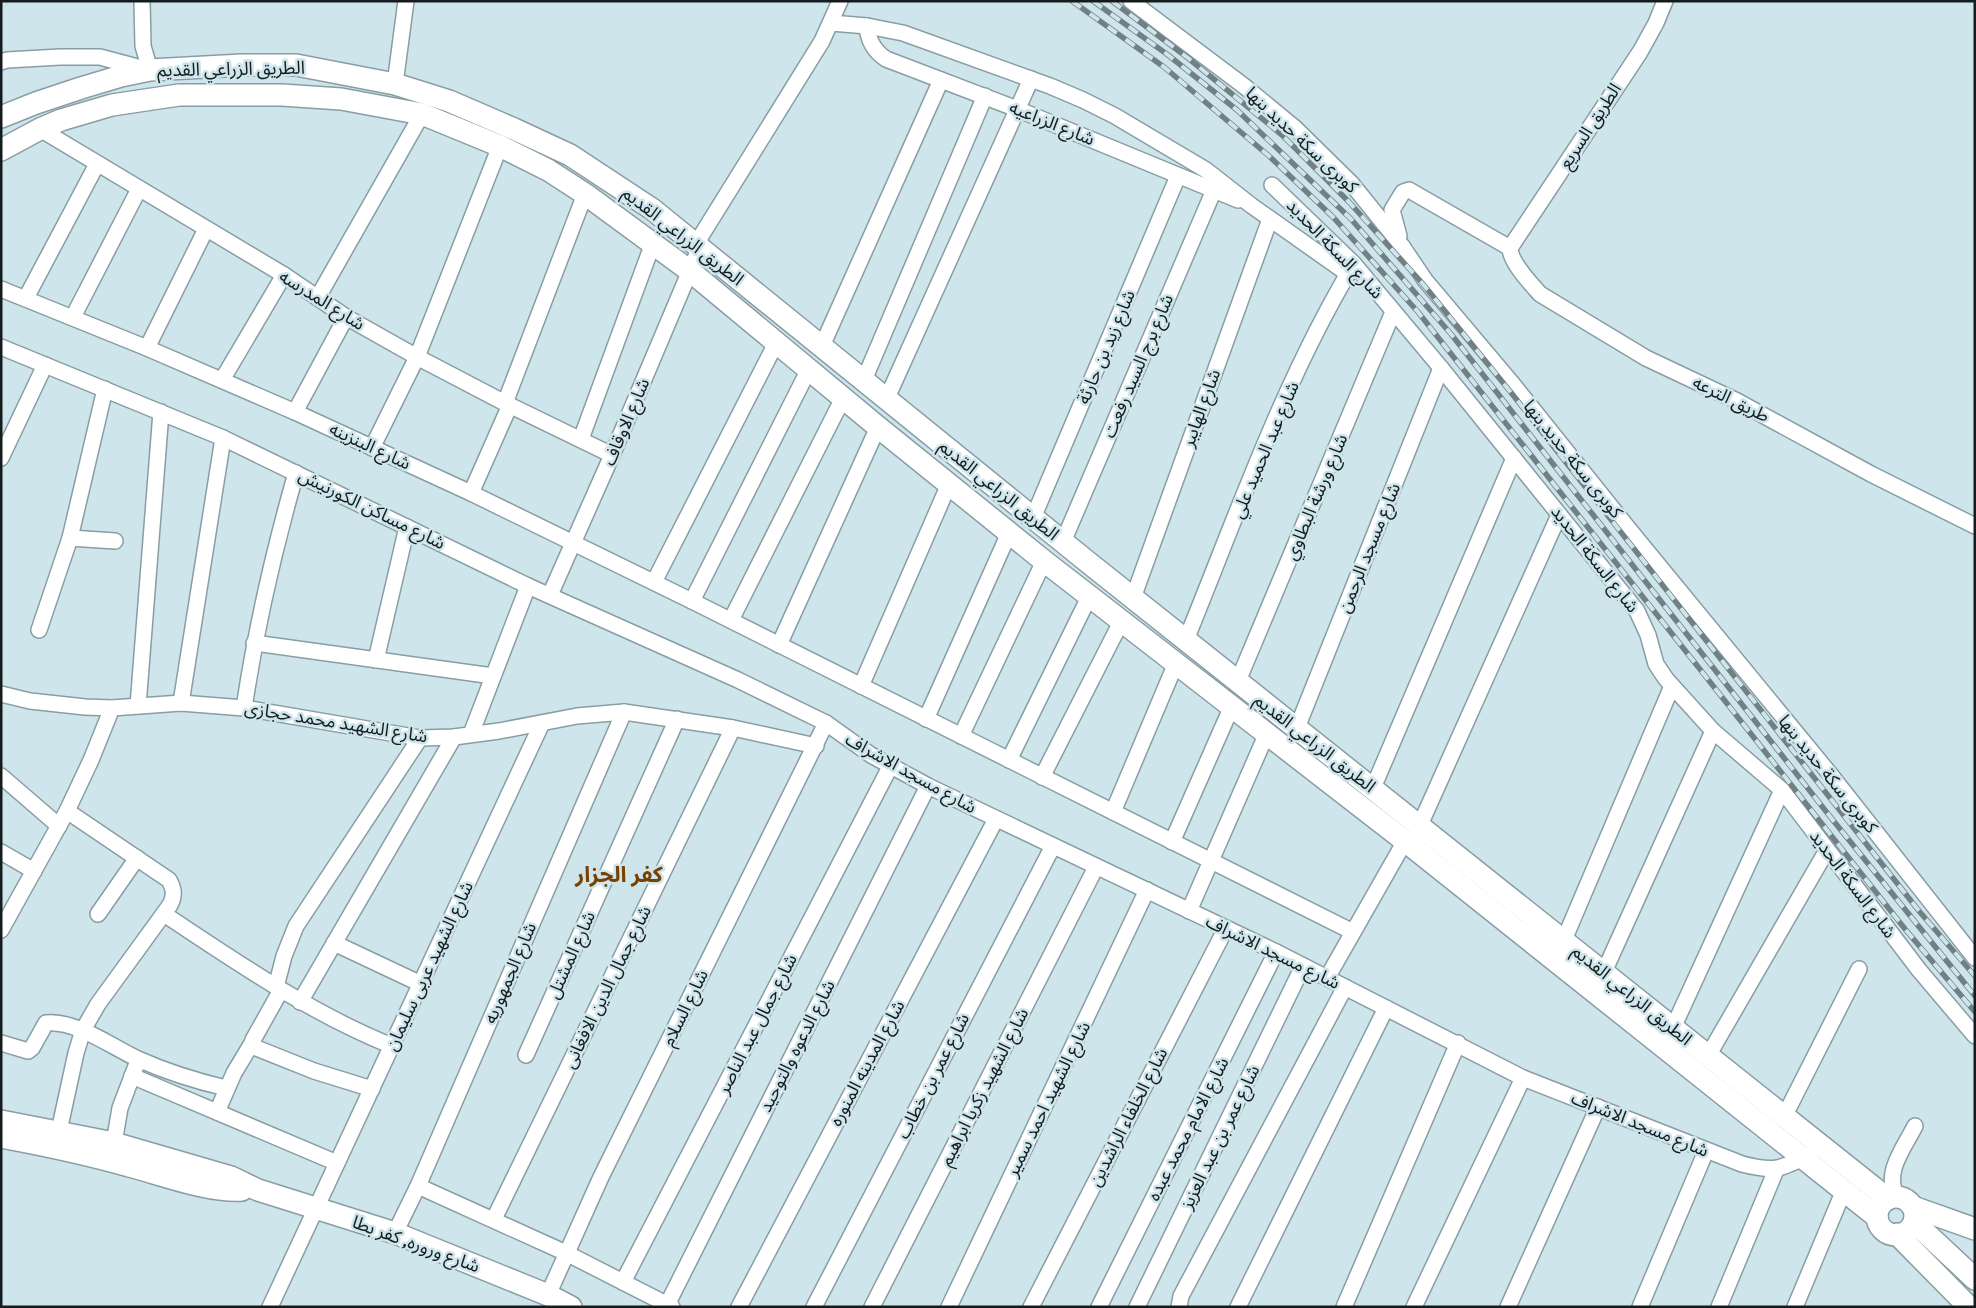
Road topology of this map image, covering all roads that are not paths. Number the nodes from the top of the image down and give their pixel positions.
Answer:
1 (142, 1) edge
2 (406, 1) edge
3 (1131, 1) edge
4 (1665, 1) edge
5 (836, 2) edge
6 (831, 23) junction
7 (867, 26) junction
8 (1, 62) edge
9 (281, 64) junction
10 (242, 65) junction
11 (150, 70) junction
12 (1032, 79) junction
13 (941, 80) junction
14 (394, 84) junction
15 (244, 94) junction
16 (282, 95) junction
17 (985, 96) junction
18 (1017, 109) junction
19 (422, 114) junction
20 (1, 117) edge
21 (40, 129) junction
22 (500, 146) junction
23 (1, 150) edge
24 (97, 164) junction
25 (1178, 176) junction
26 (1272, 185) dead end
27 (139, 189) junction
28 (1214, 190) junction
29 (585, 194) junction
30 (1252, 206) junction
31 (1270, 219) junction
32 (206, 229) junction
33 (653, 243) junction
34 (698, 245) junction
35 (1402, 246) junction
36 (1510, 248) junction
37 (1351, 269) junction
38 (690, 271) junction
39 (284, 275) junction
40 (1, 289) edge
41 (318, 297) junction
42 (26, 298) junction
43 (1394, 312) junction
44 (346, 316) junction
45 (73, 317) junction
46 (776, 343) junction
47 (822, 346) junction
48 (1, 347) edge
49 (148, 348) junction
50 (417, 357) junction
51 (45, 365) junction
52 (1441, 368) junction
53 (809, 369) junction
54 (222, 380) junction
55 (864, 380) junction
56 (105, 389) junction
57 (843, 398) junction
58 (887, 398) junction
59 (507, 404) junction
60 (160, 412) junction
61 (295, 412) junction
62 (878, 427) junction
63 (223, 438) junction
64 (581, 440) junction
65 (372, 448) junction
66 (612, 455) junction
67 (1, 458) edge
68 (1514, 458) junction
69 (296, 472) junction
70 (949, 484) junction
71 (472, 492) junction
72 (1560, 515) junction
73 (1033, 518) junction
74 (1975, 526) edge
75 (407, 527) junction
76 (1009, 534) junction
77 (70, 538) junction
78 (115, 541) dead end
79 (1063, 542) junction
80 (573, 543) junction
81 (1044, 561) junction
82 (654, 582) junction
83 (528, 586) junction
84 (550, 595) junction
85 (1090, 595) junction
86 (1133, 598) junction
87 (692, 601) junction
88 (731, 620) junction
89 (1122, 620) junction
90 (39, 630) dead end
91 (1186, 640) junction
92 (254, 643) junction
93 (779, 645) junction
94 (376, 660) junction
95 (1176, 663) junction
96 (493, 676) junction
97 (738, 680) joint
98 (1238, 681) junction
99 (860, 686) junction
100 (1672, 686) junction
101 (1, 694) edge
102 (181, 703) junction
103 (138, 706) junction
104 (1232, 706) junction
105 (112, 708) junction
106 (244, 708) junction
107 (624, 712) junction
108 (677, 719) junction
109 (926, 719) junction
110 (542, 723) junction
111 (826, 724) junction
112 (733, 728) junction
113 (1297, 728) junction
114 (1713, 732) junction
115 (1267, 733) junction
116 (470, 734) junction
117 (961, 736) junction
118 (420, 738) junction
119 (454, 738) junction
120 (816, 746) junction
121 (1009, 760) junction
122 (890, 765) junction
123 (1, 776) edge
124 (1042, 777) junction
125 (928, 786) junction
126 (1373, 788) junction
127 (1782, 790) junction
128 (67, 811) junction
129 (1113, 812) junction
130 (996, 819) junction
131 (1420, 825) junction
132 (59, 826) junction
133 (1405, 840) junction
134 (1172, 842) junction
135 (1053, 846) junction
136 (1827, 850) junction
137 (1, 852) edge
138 (137, 858) junction
139 (1211, 861) junction
140 (1096, 867) junction
141 (34, 870) junction
142 (1148, 890) junction
143 (1189, 911) junction
144 (98, 914) dead end
145 (164, 914) junction
146 (1226, 928) junction
147 (2, 929) edge
148 (1353, 932) junction
149 (1564, 940) junction
150 (334, 943) junction
151 (1276, 952) junction
152 (1975, 958) edge
153 (1303, 966) junction
154 (1859, 969) dead end
155 (1604, 972) junction
156 (1327, 978) junction
157 (420, 984) junction
158 (1344, 987) junction
159 (279, 989) junction
160 (300, 1002) junction
161 (1386, 1008) junction
162 (1673, 1028) junction
163 (83, 1030) junction
164 (1975, 1036) edge
165 (1, 1043) edge
166 (252, 1043) junction
167 (1458, 1044) junction
168 (392, 1046) junction
169 (526, 1055) dead end
170 (1708, 1056) junction
171 (139, 1059) junction
172 (132, 1076) junction
173 (1523, 1078) junction
174 (226, 1088) junction
175 (372, 1089) junction
176 (1598, 1107) junction
177 (217, 1112) junction
178 (1784, 1117) junction
179 (1, 1121) edge
180 (1915, 1126) dead end
181 (59, 1131) junction
182 (1, 1137) edge
183 (114, 1143) junction
184 (1823, 1148) junction
185 (1706, 1151) junction
186 (1804, 1158) junction
187 (337, 1163) junction
188 (1776, 1170) junction
189 (418, 1186) junction
190 (258, 1190) junction
191 (1844, 1190) junction
192 (316, 1209) junction
193 (1898, 1213) junction
194 (494, 1219) junction
195 (1975, 1229) edge
196 (395, 1234) junction
197 (566, 1253) junction
198 (1975, 1279) edge
199 (623, 1282) junction
200 (548, 1295) junction
201 (668, 1306) edge
202 (270, 1307) edge
203 (571, 1307) edge
204 (739, 1307) edge
205 (814, 1307) edge
206 (872, 1307) edge
207 (949, 1307) edge
208 (1031, 1307) edge
209 (1099, 1307) edge
210 (1137, 1307) edge
211 (1179, 1307) edge
212 (1238, 1307) edge
213 (1344, 1307) edge
214 (1414, 1307) edge
215 (1508, 1307) edge
216 (1640, 1307) edge
217 (1719, 1307) edge
218 (1795, 1307) edge
219 (1969, 1307) edge

1 - 11 street
2 - 14 street
3 - 35 street, كوبرى سكة حديد بنها
4 - 36 street, الطريق السريع
5 - 6 street, شارع الاوقاف
6 - 7 street, شارع الزراعيه
6 - 34 street, شارع الاوقاف
7 - 12 street, شارع الزراعيه
7 - 13 street, شارع الزراعيه
8 - 11 street
9 - 10 main road, الطريق الزراعي القديم
9 - 14 main road, الطريق الزراعي القديم
9 - 16 main road
10 - 11 main road, الطريق الزراعي القديم
10 - 15 main road
11 - 20 main road, الطريق الزراعي القديم
12 - 18 street
12 - 30 street, شارع الزراعيه
13 - 17 street, شارع الزراعيه
13 - 47 street
14 - 34 main road, الطريق الزراعي القديم
15 - 16 main road, الطريق الزراعي القديم
15 - 21 main road, الطريق الزراعي القديم
16 - 19 main road, الطريق الزراعي القديم
17 - 18 street, شارع الزراعيه
17 - 55 street
18 - 25 street, شارع الزراعيه
18 - 58 street
19 - 22 main road, الطريق الزراعي القديم
19 - 41 street
21 - 23 main road, الطريق الزراعي القديم
21 - 24 street, شارع المدرسه
22 - 29 main road, الطريق الزراعي القديم
22 - 50 street
24 - 27 street, شارع المدرسه
24 - 42 street
25 - 28 street, شارع الزراعيه
25 - 73 street, شارع زيد بن حارثة
26 - 37 street, شارع السكة الحديد
27 - 32 street, شارع المدرسه
27 - 45 street
28 - 30 street, شارع الزراعيه
28 - 79 street, شارع برج السيد رفعت
29 - 33 main road, الطريق الزراعي القديم
29 - 59 street
30 - 31 street, شارع الزراعيه
31 - 37 street, شارع الزراعيه
31 - 86 street, شارع الهايبر
32 - 39 street, شارع المدرسه
32 - 49 street
33 - 38 main road, الطريق الزراعي القديم
33 - 64 street
34 - 38 street, شارع الاوقاف
34 - 47 main road, الطريق الزراعي القديم
35 - 36 street
35 - 152 street, كوبرى سكة حديد بنها
36 - 74 street, طريق الترعه
37 - 43 street, شارع السكة الحديد
37 - 91 street, شارع عبد الحميد علي
38 - 46 main road, الطريق الزراعي القديم
38 - 66 street, شارع الاوقاف
39 - 41 street, شارع المدرسه
39 - 54 street
40 - 42 street, شارع البنزينه
41 - 44 street, شارع المدرسه
42 - 45 street, شارع البنزينه
43 - 52 street, شارع السكة الحديد
43 - 98 street, شارع ورشة البطاوي
44 - 50 street, شارع المدرسه
44 - 61 street
45 - 49 street, شارع البنزينه
46 - 53 main road, الطريق الزراعي القديم
46 - 82 street
47 - 55 main road, الطريق الزراعي القديم
48 - 51 street, شارع مساكن الكورنيش
49 - 54 street, شارع البنزينه
50 - 59 street, شارع المدرسه
50 - 65 street
51 - 56 street, شارع مساكن الكورنيش
51 - 67 street
52 - 68 street, شارع السكة الحديد
52 - 113 street, شارع مسجد الرحمن
53 - 57 main road, الطريق الزراعي القديم
53 - 87 street
54 - 61 street, شارع البنزينه
55 - 58 main road, الطريق الزراعي القديم
56 - 60 street, شارع مساكن الكورنيش
56 - 77 street
57 - 62 main road, الطريق الزراعي القديم
57 - 88 street
58 - 73 main road, الطريق الزراعي القديم
59 - 64 street, شارع المدرسه
59 - 71 street
60 - 63 street, شارع مساكن الكورنيش
60 - 103 street
61 - 65 street, شارع البنزينه
62 - 70 main road, الطريق الزراعي القديم
62 - 93 street
63 - 69 street, شارع مساكن الكورنيش
63 - 102 street
64 - 66 street, شارع المدرسه
65 - 71 street, شارع البنزينه
66 - 80 street, شارع الاوقاف
68 - 72 street, شارع السكة الحديد
68 - 126 street
69 - 75 street, شارع مساكن الكورنيش
69 - 92 street
70 - 76 main road, الطريق الزراعي القديم
70 - 99 street
71 - 80 street, شارع البنزينه
72 - 100 street, شارع السكة الحديد
72 - 131 street
73 - 79 main road, الطريق الزراعي القديم
75 - 83 street, شارع مساكن الكورنيش
75 - 94 street
76 - 81 main road, الطريق الزراعي القديم
76 - 109 street
77 - 78 street
77 - 90 street
79 - 86 main road, الطريق الزراعي القديم
80 - 82 street, شارع البنزينه
80 - 84 street, شارع الاوقاف
81 - 85 main road, الطريق الزراعي القديم
81 - 117 street
82 - 87 street, شارع البنزينه
83 - 84 street, شارع مساكن الكورنيش
83 - 96 street
84 - 97 street, شارع مساكن الكورنيش
85 - 89 main road, الطريق الزراعي القديم
85 - 121 street
86 - 91 main road, الطريق الزراعي القديم
87 - 88 street, شارع البنزينه
88 - 93 street
89 - 95 main road, الطريق الزراعي القديم
89 - 124 street
91 - 98 main road, الطريق الزراعي القديم
92 - 94 street
92 - 106 street
93 - 99 street
94 - 96 street
95 - 104 main road, الطريق الزراعي القديم
95 - 129 street
96 - 116 street
97 - 111 street, شارع مسجد الاشراف
98 - 113 main road, الطريق الزراعي القديم
99 - 109 street
100 - 114 street, شارع السكة الحديد
100 - 149 street
101 - 105 street, شارع الشهيد محمد حجازى
102 - 103 street, شارع الشهيد محمد حجازى
102 - 106 street, شارع الشهيد محمد حجازى
103 - 105 street, شارع الشهيد محمد حجازى
104 - 115 main road, الطريق الزراعي القديم
104 - 134 street
105 - 128 street
106 - 118 street, شارع الشهيد محمد حجازى
107 - 108 street, شارع الشهيد محمد حجازى
107 - 110 street, شارع الشهيد محمد حجازى
107 - 189 street, شارع الجمهوريه
108 - 112 street, شارع الشهيد محمد حجازى
108 - 169 street, شارع المشتل
109 - 117 street
110 - 116 street, شارع الشهيد محمد حجازى
110 - 157 street, شارع الشهيد عربى سليمان
111 - 120 street, شارع السلام
111 - 122 street, شارع مسجد الاشراف
112 - 120 street, شارع الشهيد محمد حجازى
112 - 194 street, شارع جمال الدين الافغانى
113 - 126 main road, الطريق الزراعي القديم
114 - 127 street, شارع السكة الحديد
114 - 155 street
115 - 133 main road, الطريق الزراعي القديم
115 - 139 street
116 - 119 street, شارع الشهيد محمد حجازى
117 - 121 street
118 - 119 street, شارع الشهيد محمد حجازى
118 - 159 street
119 - 150 street
120 - 197 street, شارع السلام
121 - 124 street
122 - 125 street, شارع مسجد الاشراف
122 - 199 street, شارع جمال عبد الناصر
123 - 132 street
124 - 129 street
125 - 130 street, شارع مسجد الاشراف
125 - 201 street, شارع الدعوه والتوحيد
126 - 131 main road, الطريق الزراعي القديم
127 - 136 street, شارع السكة الحديد
127 - 162 street
128 - 132 street
128 - 138 street
129 - 134 street
130 - 135 street, شارع مسجد الاشراف
130 - 204 street, شارع المدينه المنوره
131 - 149 main road, الطريق الزراعي القديم
132 - 141 street
133 - 148 street
133 - 186 main road, الطريق الزراعي القديم
134 - 139 street
135 - 140 street, شارع مسجد الاشراف
135 - 205 street, شارع عمر بن خطاب
136 - 164 street, شارع السكة الحديد
136 - 170 street
137 - 141 street
138 - 144 street
138 - 145 street
139 - 143 street
139 - 148 street
140 - 142 street, شارع مسجد الاشراف
140 - 206 street, شارع الشهيد زكريا ابراهيم
141 - 147 street
142 - 143 street, شارع مسجد الاشراف
142 - 207 street, شارع الشهيد احمد سمير
143 - 146 street, شارع مسجد الاشراف
145 - 159 street
145 - 163 street
146 - 151 street, شارع مسجد الاشراف
146 - 208 street, شارع الخلفاء الراشدين
148 - 156 street
149 - 155 main road, الطريق الزراعي القديم
150 - 157 street
150 - 160 street
151 - 153 street, شارع مسجد الاشراف
151 - 209 street, شارع الامام محمد عبده
153 - 156 street, شارع مسجد الاشراف
153 - 210 street, شارع عمر بن عبد العزيز
154 - 178 street
155 - 162 main road, الطريق الزراعي القديم
156 - 158 street, شارع مسجد الاشراف
157 - 168 street, شارع الشهيد عربى سليمان
158 - 161 street, شارع مسجد الاشراف
158 - 211 street
159 - 160 street
159 - 166 street
160 - 168 street
161 - 167 street, شارع مسجد الاشراف
161 - 212 street
162 - 170 main road, الطريق الزراعي القديم
163 - 165 street
163 - 171 street
163 - 181 street
166 - 174 street
166 - 175 street
167 - 173 street, شارع مسجد الاشراف
167 - 213 street
168 - 175 street, شارع الشهيد عربى سليمان
170 - 178 main road, الطريق الزراعي القديم
171 - 172 street
171 - 174 street
172 - 177 street
172 - 183 street
173 - 176 street, شارع مسجد الاشراف
173 - 214 street
174 - 177 street
175 - 187 street, شارع الشهيد عربى سليمان
176 - 185 street, شارع مسجد الاشراف
176 - 215 street
177 - 187 street
178 - 184 main road, الطريق الزراعي القديم
179 - 181 main road, شارع وروره, كفر بطا
180 - 193 street
181 - 183 main road, شارع وروره, كفر بطا
182 - 190 main road, شارع وروره, كفر بطا
183 - 190 main road, شارع وروره, كفر بطا
184 - 186 street
184 - 193 main road, الطريق الزراعي القديم
185 - 188 street, شارع مسجد الاشراف
185 - 216 street
186 - 188 street
186 - 191 main road, الطريق الزراعي القديم
187 - 192 street, شارع الشهيد عربى سليمان
188 - 217 street
189 - 194 street
189 - 196 street, شارع الجمهوريه
190 - 192 main road, شارع وروره, كفر بطا
191 - 193 main road, الطريق الزراعي القديم
191 - 218 street
192 - 196 main road, شارع وروره, كفر بطا
192 - 202 street, شارع الشهيد عربى سليمان
193 - 195 main road
193 - 198 main road, الطريق الزراعي القديم
193 - 219 main road, الطريق الزراعي القديم
194 - 197 street
196 - 200 main road, شارع وروره, كفر بطا
197 - 199 street
197 - 200 street, شارع السلام
199 - 201 street
200 - 203 main road, شارع وروره, كفر بطا

